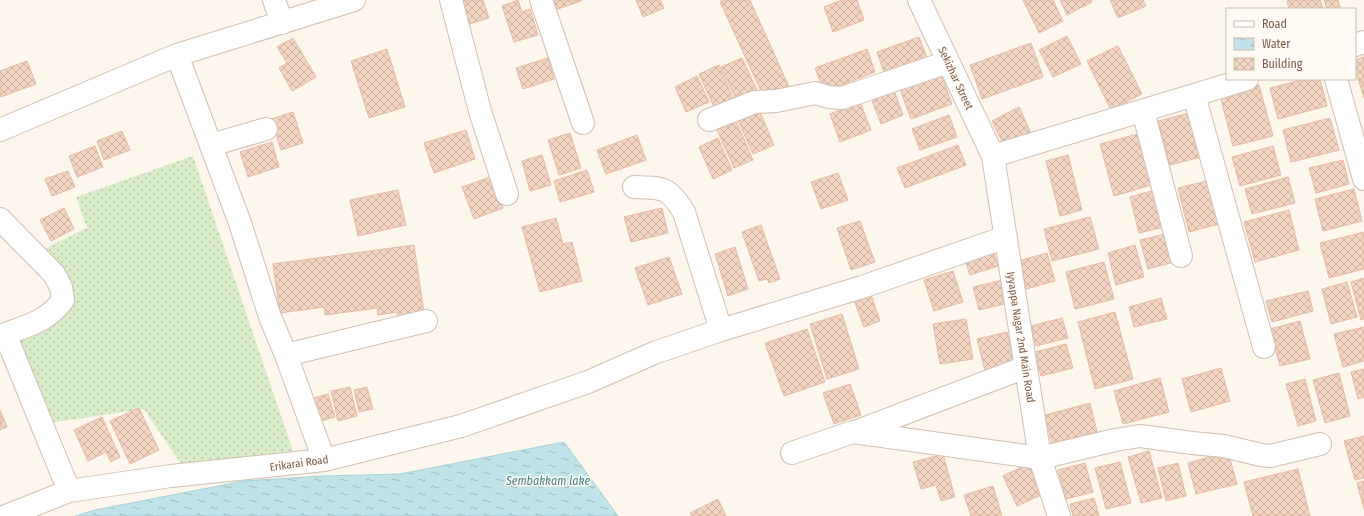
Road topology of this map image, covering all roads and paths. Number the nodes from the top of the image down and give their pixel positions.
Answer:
1 (274, 0) edge
2 (354, 0) edge
3 (451, 0) edge
4 (541, 0) edge
5 (919, 0) edge
6 (282, 23) junction
7 (177, 55) junction
8 (948, 62) junction
9 (1244, 80) edge
10 (1336, 80) edge
11 (1194, 95) junction
12 (1143, 111) junction
13 (709, 120) dead end
14 (583, 123) dead end
15 (266, 129) dead end
16 (0, 130) edge
17 (211, 145) junction
18 (993, 156) junction
19 (1364, 179) edge
20 (634, 188) dead end
21 (507, 194) dead end
22 (0, 220) edge
23 (1006, 237) junction
24 (1181, 256) dead end
25 (426, 321) dead end
26 (721, 330) junction
27 (3, 335) edge
28 (1264, 347) dead end
29 (286, 354) junction
30 (1026, 367) junction
31 (853, 432) junction
32 (1320, 444) dead end
33 (792, 453) dead end
34 (1040, 458) junction
35 (324, 460) junction
36 (69, 491) junction
37 (6, 516) edge
38 (1059, 516) edge

1 - 6 street
2 - 6 street
3 - 21 street
4 - 14 street
5 - 8 street, Sekizhar Street
6 - 7 street
7 - 16 street
7 - 17 street
8 - 13 street
8 - 18 street, Sekizhar Street
9 - 11 street
10 - 19 street
11 - 12 street
11 - 28 street
12 - 18 street
12 - 24 street
15 - 17 street
17 - 29 street
18 - 23 street, Iyyappa Nagar 2nd Main Road
20 - 26 street
22 - 27 street
23 - 26 street, Erikarai Road
23 - 30 street, Iyyappa Nagar 2nd Main Road
25 - 29 street
26 - 35 street, Erikarai Road
27 - 36 street
29 - 35 street
30 - 31 street
30 - 34 street, Iyyappa Nagar 2nd Main Road
31 - 33 street
31 - 34 street
32 - 34 street
34 - 38 street, Iyyappa Nagar 2nd Main Road
35 - 36 street, Erikarai Road
36 - 37 street, Erikarai Road

